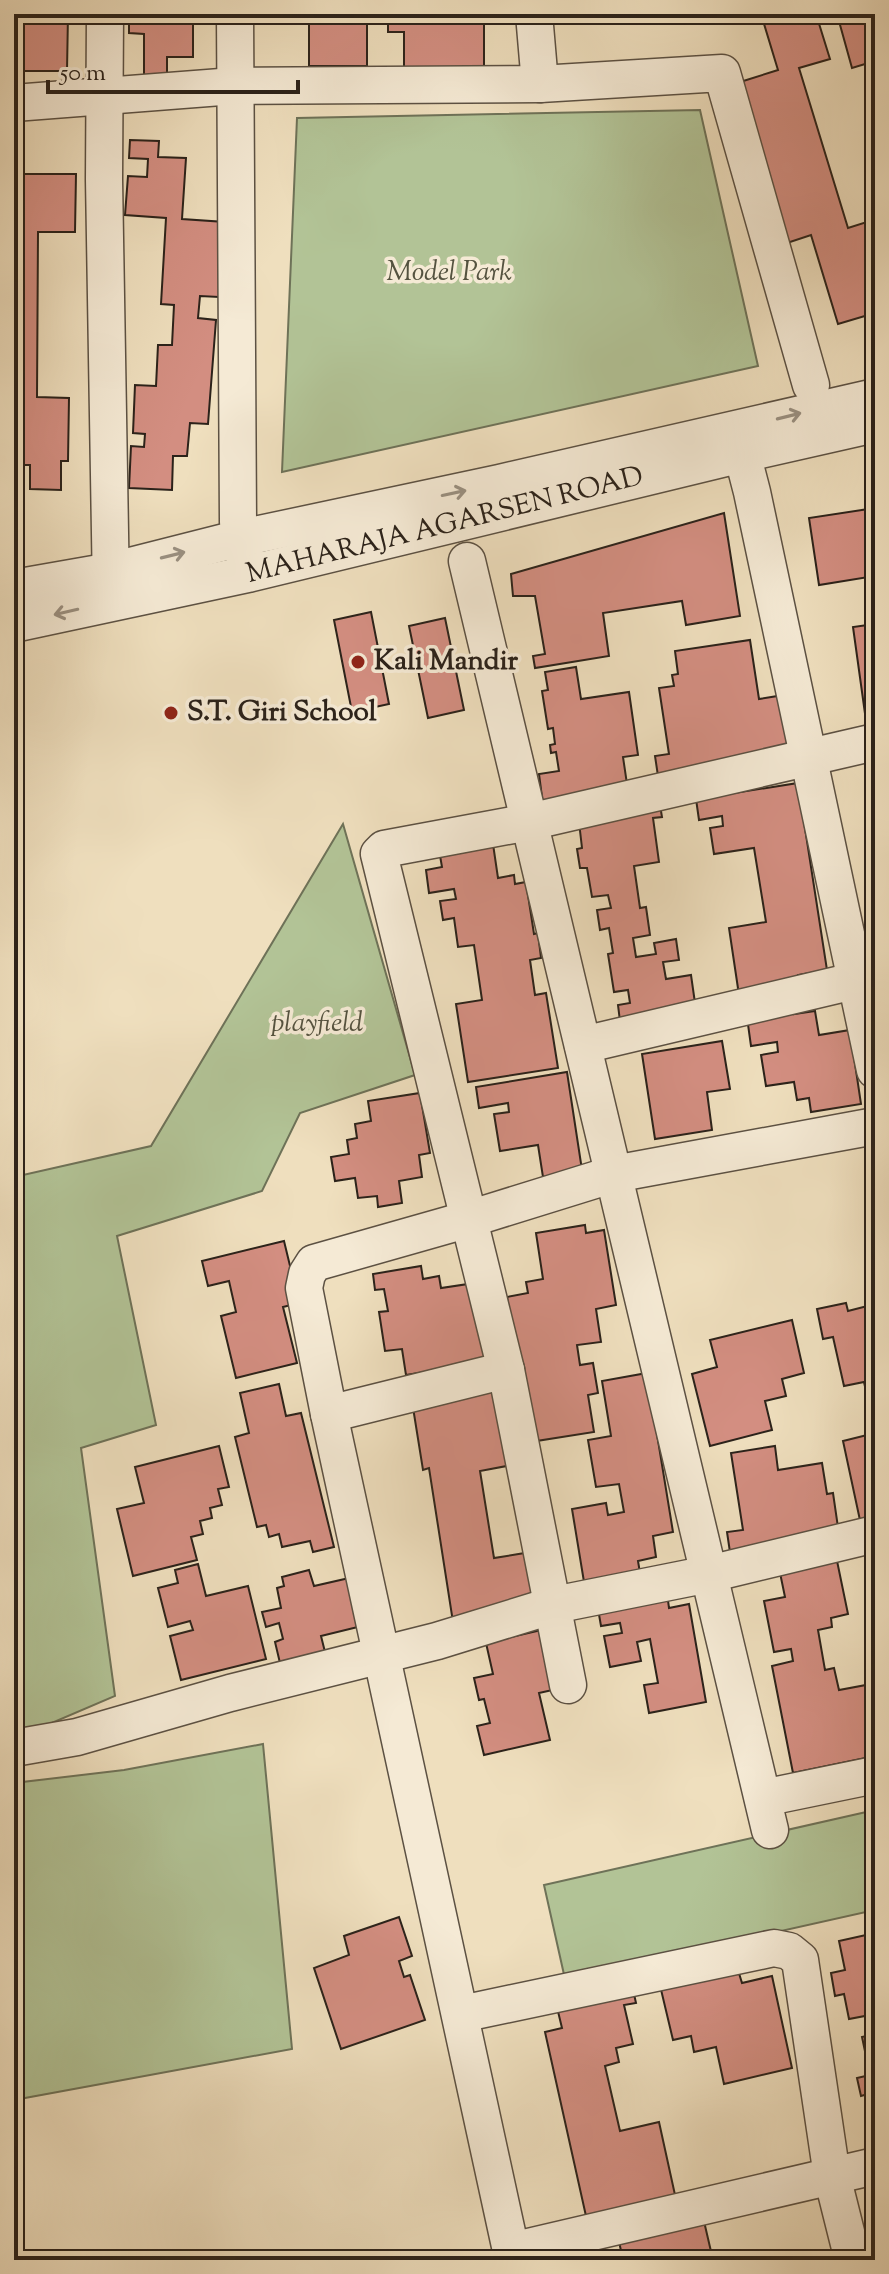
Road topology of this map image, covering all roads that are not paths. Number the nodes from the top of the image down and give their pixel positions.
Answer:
1 (105, 14) edge
2 (235, 14) edge
3 (534, 14) edge
4 (540, 84) junction
5 (234, 86) junction
6 (104, 96) junction
7 (14, 103) edge
8 (811, 385) dead end
9 (875, 397) edge
10 (875, 424) edge
11 (739, 442) junction
12 (412, 518) junction
13 (241, 538) junction
14 (467, 561) dead end
15 (248, 574) junction
16 (111, 586) junction
17 (14, 588) edge
18 (14, 624) edge
19 (875, 742) edge
20 (809, 758) junction
21 (529, 822) junction
22 (865, 978) edge
23 (583, 1045) junction
24 (875, 1070) edge
25 (875, 1126) edge
26 (614, 1174) junction
27 (469, 1219) junction
28 (506, 1370) junction
29 (329, 1414) junction
30 (875, 1534) edge
31 (709, 1574) junction
32 (554, 1605) junction
33 (381, 1655) junction
34 (568, 1685) dead end
35 (14, 1748) edge
36 (875, 1775) edge
37 (461, 2014) junction
38 (875, 2166) edge
39 (832, 2176) junction
40 (512, 2256) edge
41 (853, 2260) edge

1 - 6 street
2 - 5 street
3 - 4 street
4 - 5 street
4 - 8 street
5 - 6 street
5 - 13 street
6 - 7 street
6 - 16 street
11 -> 9 street, MAHARAJA AGARSEN ROAD
10 - 11 street, MAHARAJA AGARSEN ROAD
11 - 12 street, MAHARAJA AGARSEN ROAD
11 - 20 street
12 - 13 street, MAHARAJA AGARSEN ROAD
12 - 15 street, MAHARAJA AGARSEN ROAD
13 - 15 street
16 -> 13 street, MAHARAJA AGARSEN ROAD
14 - 21 street
15 - 16 street, MAHARAJA AGARSEN ROAD
16 - 17 street, MAHARAJA AGARSEN ROAD
16 -> 18 street, MAHARAJA AGARSEN ROAD
19 - 20 street
20 - 21 street
20 - 22 street
21 - 23 street
21 - 27 street
22 - 23 street
22 - 24 street
23 - 26 street
25 - 26 street
26 - 27 street
26 - 31 street
27 - 28 street
27 - 29 street
28 - 29 street
28 - 32 street
29 - 33 street
30 - 31 street
31 - 32 street
31 - 36 street
32 - 33 street
32 - 34 street
33 - 35 street
33 - 37 street
37 - 39 street
37 - 40 street
38 - 39 street
39 - 40 street
39 - 41 street

